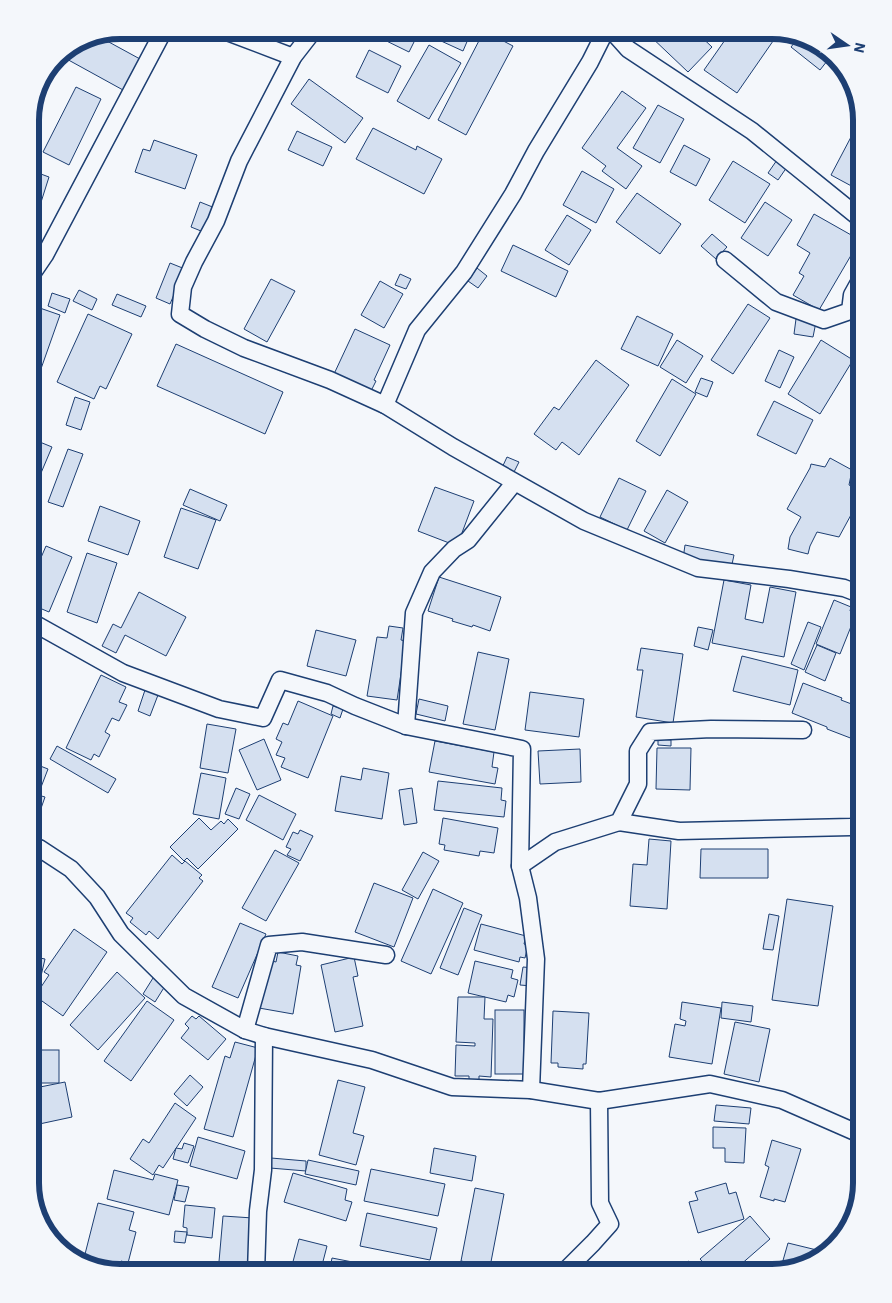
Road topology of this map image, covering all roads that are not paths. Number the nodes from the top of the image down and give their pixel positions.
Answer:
1 (159, 39) edge
2 (246, 39) edge
3 (307, 39) edge
4 (602, 39) edge
5 (619, 39) edge
6 (293, 57) junction
7 (853, 213) edge
8 (725, 260) dead end
9 (39, 264) edge
10 (853, 315) edge
11 (385, 405) junction
12 (514, 483) junction
13 (853, 592) edge
14 (39, 626) edge
15 (406, 726) junction
16 (803, 730) dead end
17 (619, 822) junction
18 (853, 827) edge
19 (39, 848) edge
20 (520, 866) junction
21 (386, 955) dead end
22 (245, 1030) junction
23 (264, 1036) junction
24 (531, 1090) junction
25 (599, 1100) junction
26 (853, 1131) edge
27 (256, 1264) edge
28 (571, 1264) edge

1 - 9 street
2 - 6 street
3 - 6 street
4 - 11 street
5 - 7 street
6 - 11 street
8 - 10 street
11 - 12 street
12 - 13 street
12 - 15 street
14 - 15 street
15 - 20 street
16 - 17 street
17 - 18 street
17 - 20 street
19 - 22 street
20 - 24 street
21 - 22 street
22 - 23 street
23 - 24 street
23 - 27 street
24 - 25 street
25 - 26 street
25 - 28 street

